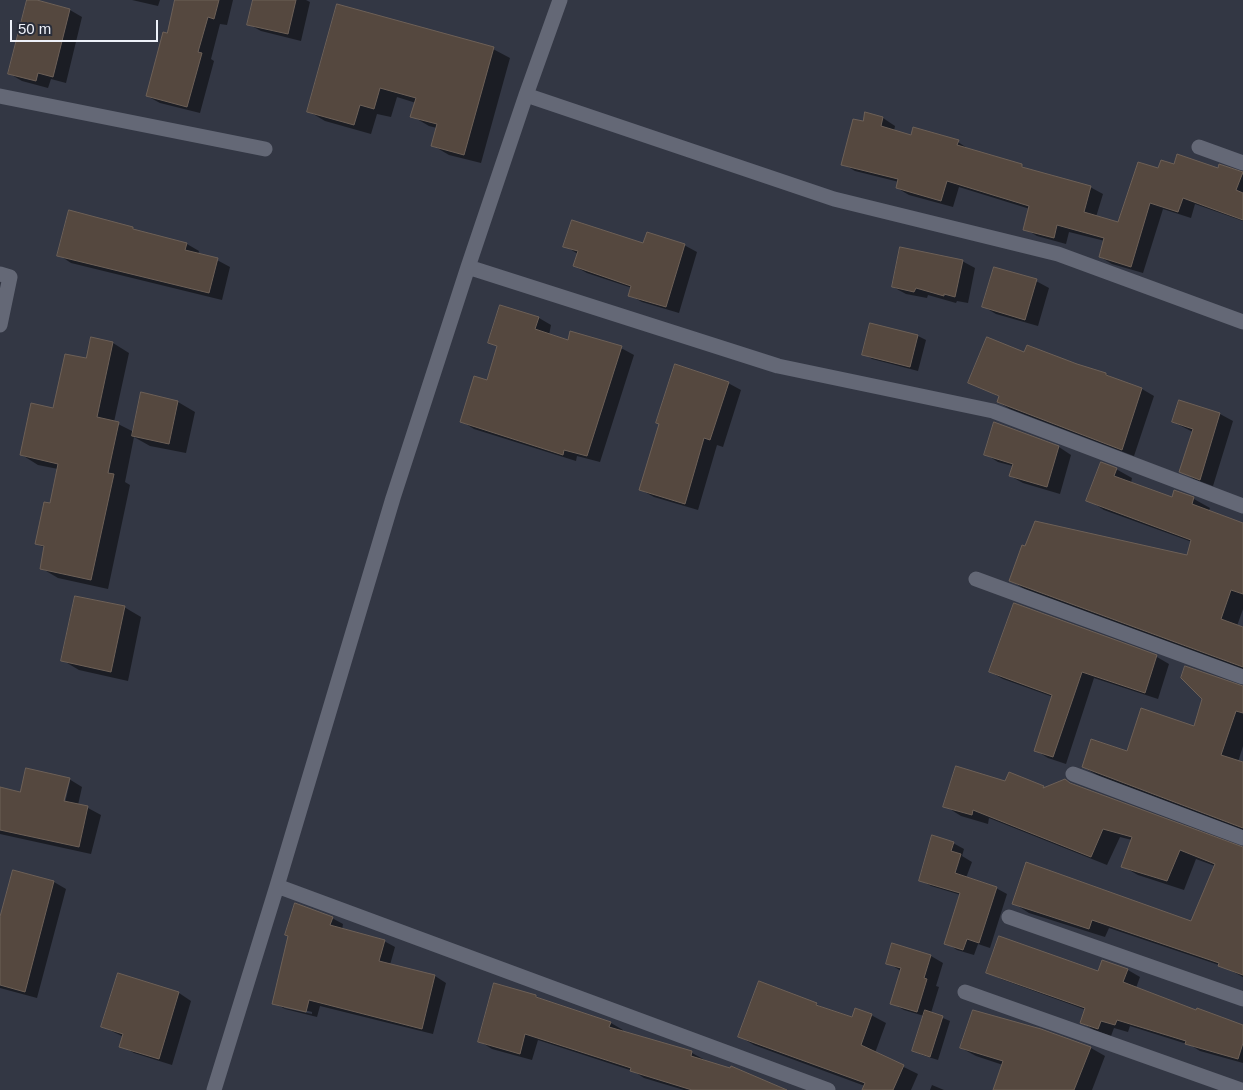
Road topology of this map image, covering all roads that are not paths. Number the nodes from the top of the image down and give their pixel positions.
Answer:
1 (560, 0) edge
2 (0, 96) edge
3 (526, 96) junction
4 (1199, 147) dead end
5 (265, 149) dead end
6 (1243, 163) edge
7 (468, 267) junction
8 (0, 274) edge
9 (1243, 322) edge
10 (0, 325) edge
11 (1243, 506) edge
12 (976, 578) dead end
13 (1243, 677) edge
14 (1073, 774) dead end
15 (1243, 838) edge
16 (277, 886) junction
17 (1009, 917) dead end
18 (965, 992) dead end
19 (1243, 999) edge
20 (214, 1090) edge
21 (828, 1090) edge
22 (1241, 1090) edge

1 - 3 street
2 - 5 street
3 - 7 street
3 - 9 street
4 - 6 street
7 - 11 street
7 - 16 street
8 - 10 street
12 - 13 street
14 - 15 street
16 - 20 street
16 - 21 street
17 - 19 street
18 - 22 street

